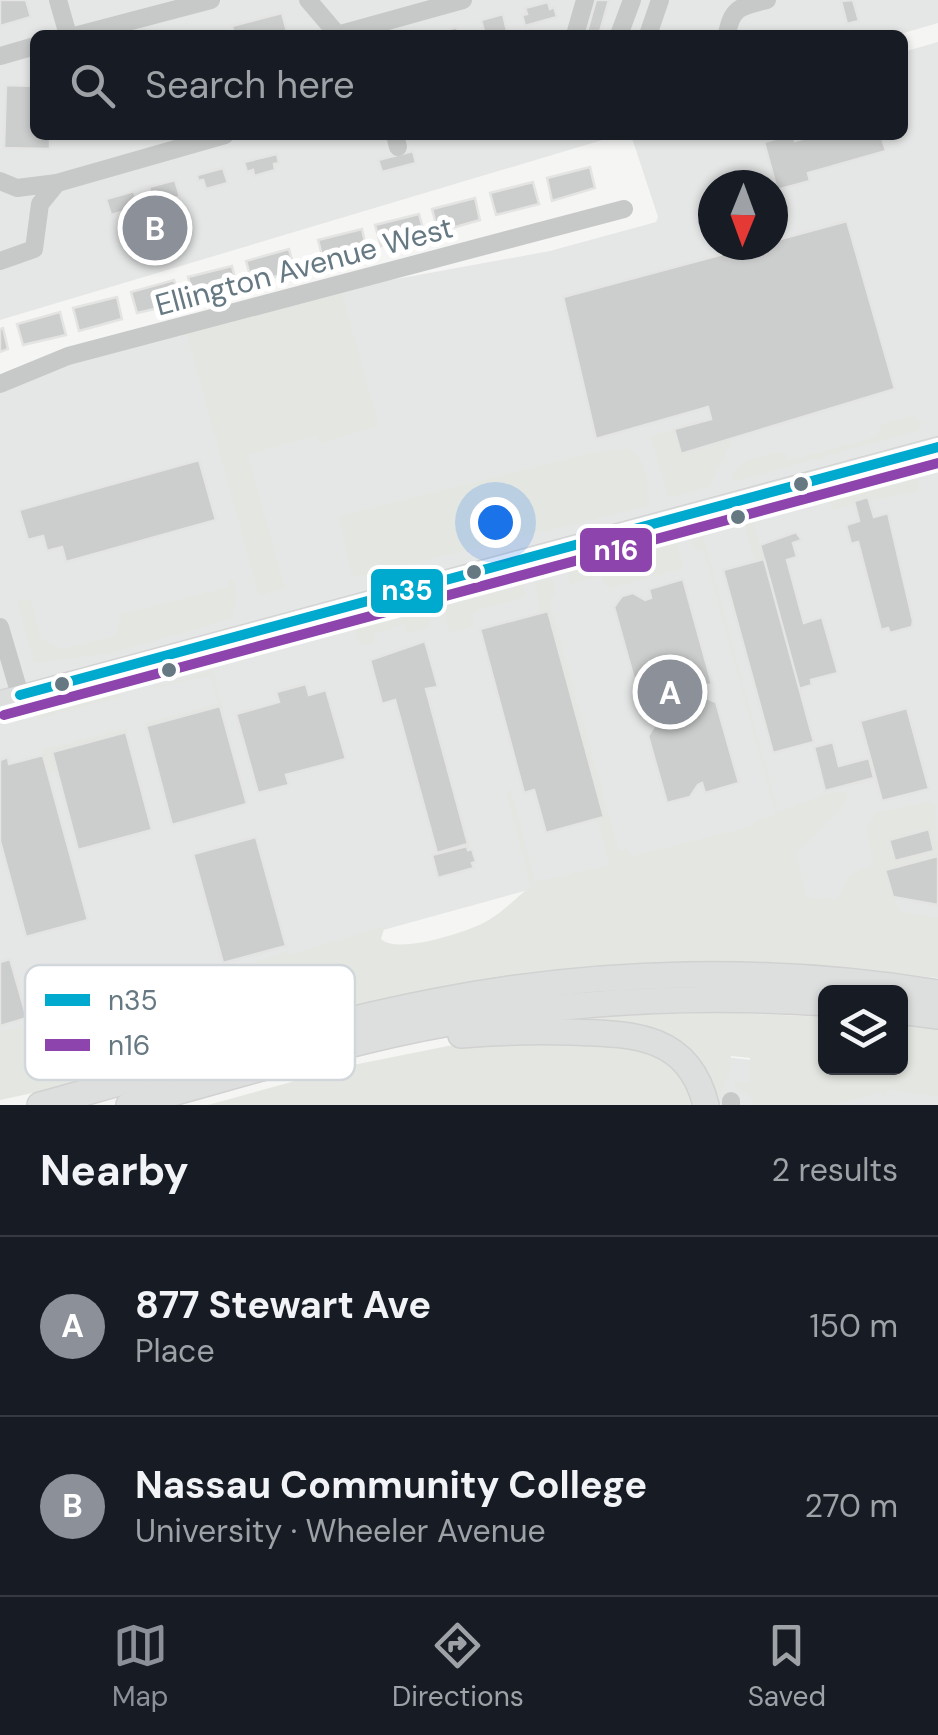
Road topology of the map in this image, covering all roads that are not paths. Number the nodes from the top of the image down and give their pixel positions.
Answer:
1 (58, 0) edge
2 (211, 0) edge
3 (308, 0) edge
4 (463, 0) edge
5 (585, 0) edge
6 (632, 0) edge
7 (658, 0) edge
8 (767, 0) edge
9 (67, 30) edge
10 (97, 30) edge
11 (334, 30) edge
12 (356, 30) edge
13 (576, 30) edge
14 (620, 30) edge
15 (649, 30) edge
16 (728, 30) edge
17 (30, 47) edge
18 (0, 56) edge
19 (207, 140) edge
20 (0, 181) edge
21 (56, 182) junction
22 (624, 208) dead end
23 (0, 261) edge
24 (0, 384) edge
25 (938, 447) edge
26 (0, 627) edge
27 (10, 698) edge
28 (938, 993) edge
29 (818, 1003) edge
30 (908, 1012) edge
31 (938, 1016) edge
32 (355, 1019) edge
33 (373, 1039) junction
34 (355, 1044) edge
35 (132, 1080) edge
36 (222, 1080) edge
37 (723, 1104) edge
38 (40, 1105) edge
39 (130, 1105) edge

1 - 9 street
2 - 10 street
3 - 11 street
4 - 12 street
5 - 13 street
6 - 14 street
7 - 15 street
8 - 16 street
17 - 18 street
19 - 21 street
20 - 21 street
21 - 23 street
22 - 24 street, Ellington Avenue West
25 - 27 main road
26 - 27 street
28 - 32 highway
29 - 33 highway
30 - 31 highway
33 - 34 highway
33 - 37 highway
35 - 38 highway
36 - 39 highway

